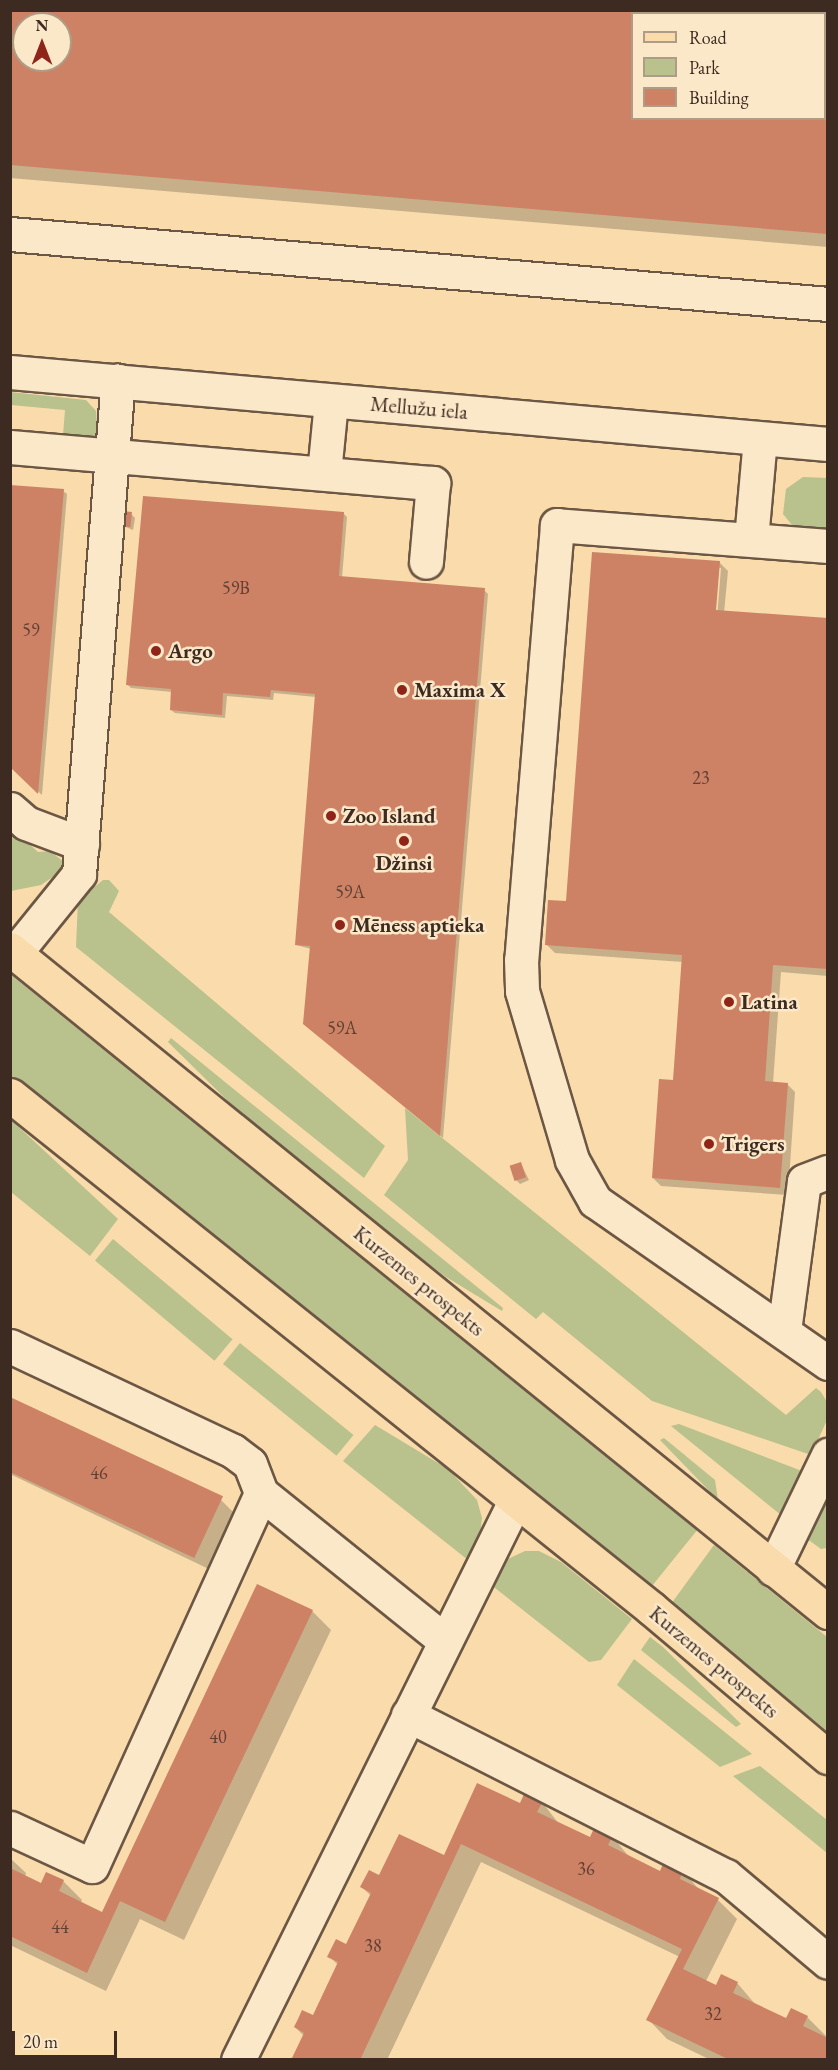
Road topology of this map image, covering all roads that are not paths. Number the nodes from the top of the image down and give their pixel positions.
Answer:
1 (10, 234) edge
2 (828, 304) edge
3 (10, 372) edge
4 (118, 381) junction
5 (331, 400) junction
6 (760, 439) junction
7 (828, 444) edge
8 (10, 447) edge
9 (111, 457) junction
10 (324, 473) junction
11 (751, 539) junction
12 (828, 546) edge
13 (426, 562) dead end
14 (10, 809) edge
15 (82, 844) junction
16 (13, 951) edge
17 (10, 1095) edge
18 (828, 1172) edge
19 (784, 1331) junction
20 (10, 1346) edge
21 (828, 1364) edge
22 (828, 1455) edge
23 (261, 1493) junction
24 (515, 1501) junction
25 (773, 1569) junction
26 (828, 1612) edge
27 (445, 1641) junction
28 (408, 1715) junction
29 (828, 1756) edge
30 (10, 1828) edge
31 (828, 1962) edge
32 (238, 2060) edge

1 - 2 street
3 - 4 street, Mellužu iela
4 - 5 street, Mellužu iela
4 - 9 street
5 - 6 street, Mellužu iela
5 - 10 street
6 - 7 street, Mellužu iela
6 - 11 street
8 - 9 street
9 - 10 street
9 - 15 street
10 - 13 street
11 - 12 street
11 - 19 street
14 - 15 street
15 - 16 street
16 - 25 main road, Kurzemes prospekts
17 - 24 main road, Kurzemes prospekts
18 - 19 street
19 - 21 street
20 - 23 street
22 - 25 street
23 - 27 street
23 - 30 street
24 - 27 street
24 - 29 main road, Kurzemes prospekts
25 - 26 main road, Kurzemes prospekts
27 - 28 street
28 - 31 street
28 - 32 street

